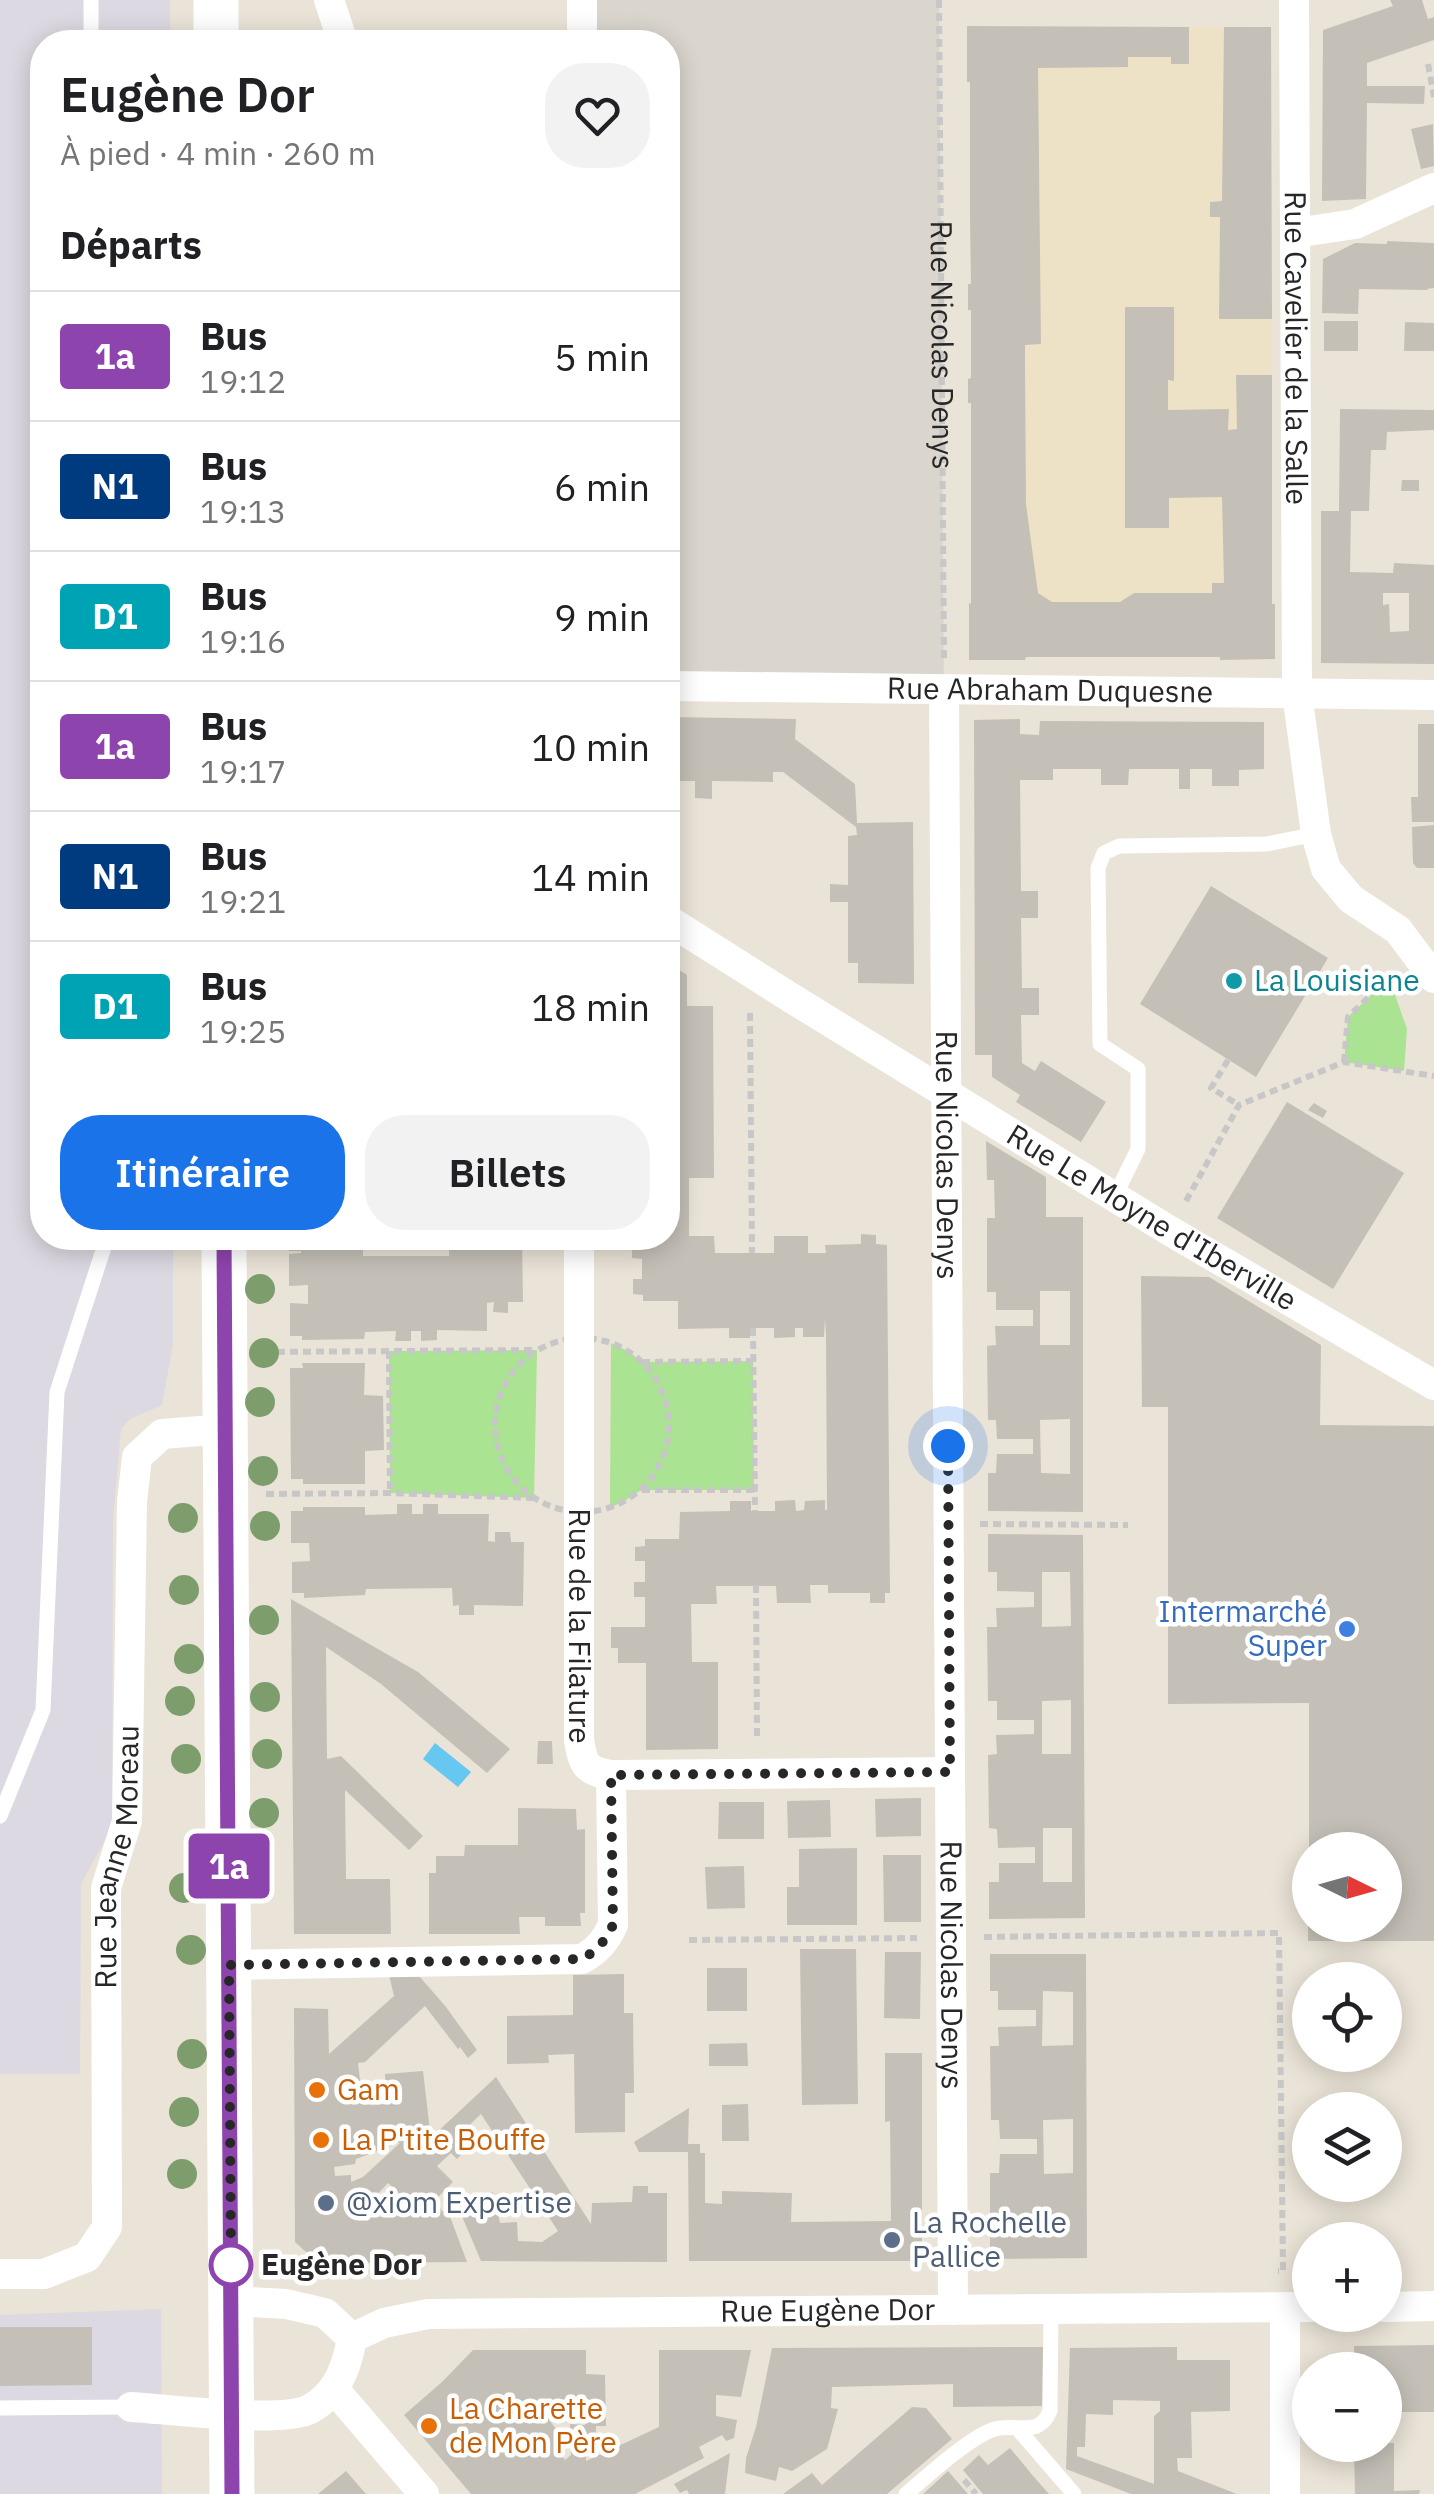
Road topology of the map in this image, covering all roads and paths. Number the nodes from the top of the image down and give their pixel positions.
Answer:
1 (90, 0) edge
2 (216, 0) edge
3 (330, 0) edge
4 (582, 0) edge
5 (939, 0) edge
6 (1294, 0) edge
7 (91, 30) edge
8 (216, 30) edge
9 (339, 30) edge
10 (582, 30) edge
11 (1428, 64) dead end
12 (1434, 97) edge
13 (1434, 188) edge
14 (1296, 233) junction
15 (680, 686) edge
16 (944, 690) junction
17 (1297, 693) junction
18 (1434, 695) edge
19 (1316, 834) junction
20 (680, 928) edge
21 (1425, 965) edge
22 (750, 972) junction
23 (1228, 1060) dead end
24 (1344, 1062) junction
25 (1434, 1076) edge
26 (946, 1092) junction
27 (1240, 1105) junction
28 (1115, 1196) junction
29 (1170, 1231) junction
30 (105, 1250) edge
31 (224, 1250) edge
32 (579, 1250) edge
33 (752, 1253) dead end
34 (754, 1328) dead end
35 (537, 1350) dead end
36 (388, 1351) junction
37 (225, 1353) junction
38 (753, 1361) junction
39 (642, 1362) dead end
40 (1434, 1385) edge
41 (226, 1429) junction
42 (640, 1490) dead end
43 (754, 1490) junction
44 (390, 1493) junction
45 (226, 1495) junction
46 (534, 1498) dead end
47 (755, 1511) dead end
48 (948, 1524) junction
49 (1128, 1525) dead end
50 (756, 1585) dead end
51 (950, 1772) junction
52 (757, 1774) junction
53 (611, 1775) junction
54 (0, 1816) edge
55 (1279, 1933) dead end
56 (229, 1965) junction
57 (0, 2274) edge
58 (232, 2300) junction
59 (1434, 2306) edge
60 (1402, 2307) edge
61 (1254, 2308) junction
62 (1292, 2308) edge
63 (1051, 2309) junction
64 (953, 2310) junction
65 (1295, 2332) edge
66 (352, 2338) junction
67 (334, 2389) junction
68 (131, 2407) joint
69 (0, 2408) edge
70 (232, 2414) junction
71 (1017, 2428) junction
72 (232, 2494) edge
73 (424, 2494) edge
74 (906, 2494) edge
75 (1074, 2494) edge
76 (1285, 2494) edge

1 - 7 lane
2 - 8 main road
3 - 9 street
4 - 10 street
5 - 16 path, Rue Nicolas Denys
6 - 14 street, Rue Cavelier de la Salle
11 - 12 path
13 - 14 street
14 - 17 street, Rue Cavelier de la Salle
15 - 16 street, Rue Abraham Duquesne
16 - 17 street, Rue Abraham Duquesne
16 - 26 street, Rue Nicolas Denys
17 - 18 street, Rue Abraham Duquesne
17 - 19 street, Rue Cavelier de la Salle
19 - 21 street, Rue Cavelier de la Salle
19 - 28 lane
20 - 22 street, Rue Le Moyne d'Iberville
21 - 24 path
22 - 26 street, Rue Le Moyne d'Iberville
22 - 33 path
23 - 27 path
24 - 25 path
24 - 27 path
26 - 28 street, Rue Le Moyne d'Iberville
26 - 48 street, Rue Nicolas Denys
27 - 29 path
28 - 29 street, Rue Le Moyne d'Iberville
29 - 40 street, Rue Le Moyne d'Iberville
30 - 54 lane
31 - 37 main road
32 - 53 street, Rue de la Filature
34 - 38 path
35 - 36 path
36 - 37 path
36 - 44 path
37 - 41 main road
38 - 39 path
38 - 43 path
41 - 45 main road
41 - 57 street, Rue Jeanne Moreau
42 - 43 path
43 - 47 path
44 - 45 path
44 - 46 path
45 - 56 main road
48 - 49 path
48 - 51 street, Rue Nicolas Denys
50 - 52 path
51 - 52 street, Rue de la Filature
51 - 64 street, Rue Nicolas Denys
52 - 53 street, Rue de la Filature
53 - 56 street
55 - 61 path
56 - 58 main road
58 - 66 street
58 - 70 main road
59 - 60 street
61 - 62 street, Rue Eugène Dor
61 - 63 street, Rue Eugène Dor
63 - 64 street, Rue Eugène Dor
63 - 71 lane
64 - 66 street, Rue Eugène Dor
65 - 76 street
66 - 67 street
67 - 70 street
67 - 73 street
68 - 69 lane
68 - 70 street
70 - 72 main road
71 - 74 lane
71 - 75 lane

